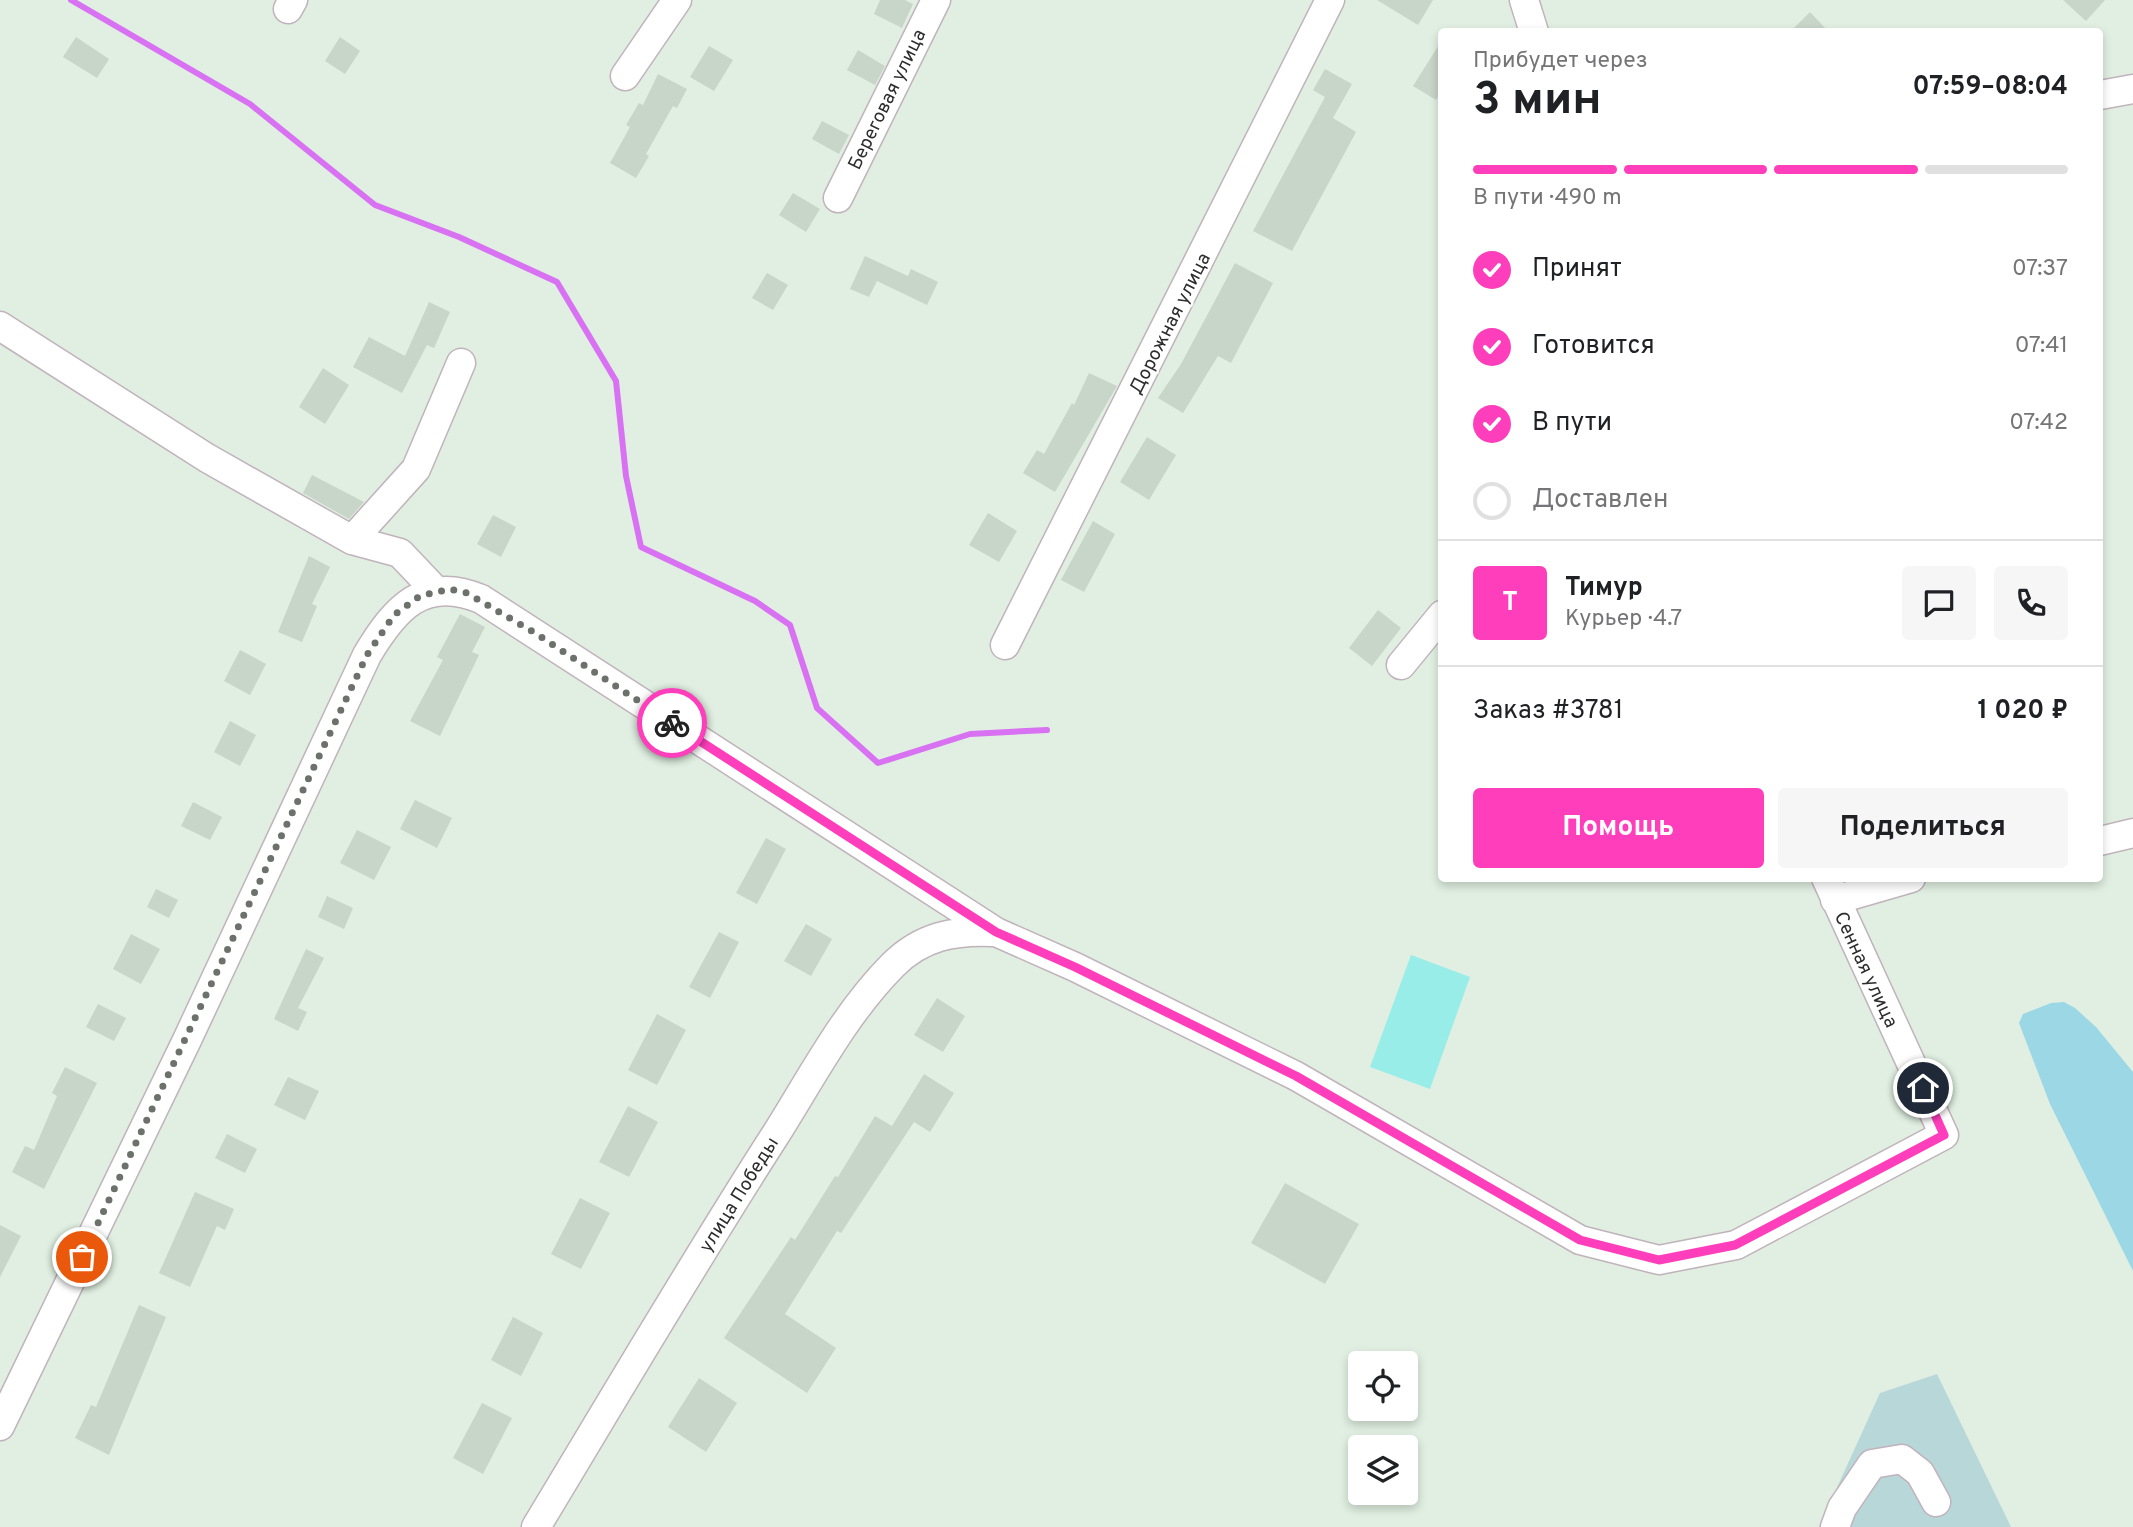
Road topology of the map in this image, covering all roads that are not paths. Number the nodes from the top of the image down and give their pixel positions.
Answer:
1 (677, 0) edge
2 (936, 0) edge
3 (1330, 0) edge
4 (1524, 0) edge
5 (1533, 28) edge
6 (625, 76) dead end
7 (2133, 89) edge
8 (2103, 94) edge
9 (838, 198) dead end
10 (0, 326) edge
11 (461, 363) dead end
12 (352, 540) junction
13 (436, 591) junction
14 (1438, 620) edge
15 (1005, 645) dead end
16 (1401, 664) dead end
17 (2133, 833) edge
18 (2103, 840) edge
19 (1882, 882) edge
20 (1830, 889) edge
21 (996, 932) junction
22 (0, 1426) edge
23 (1936, 1502) dead end
24 (536, 1527) edge
25 (1835, 1527) edge

1 - 6 street
2 - 9 street, Береговая улица
3 - 15 street, Дорожная улица
4 - 5 street
7 - 8 street
10 - 12 street
11 - 12 street
12 - 13 street
13 - 21 street
13 - 22 street
14 - 16 street
17 - 18 street
19 - 20 street
20 - 21 street, Сенная улица
21 - 24 street, улица Победы
23 - 25 street

